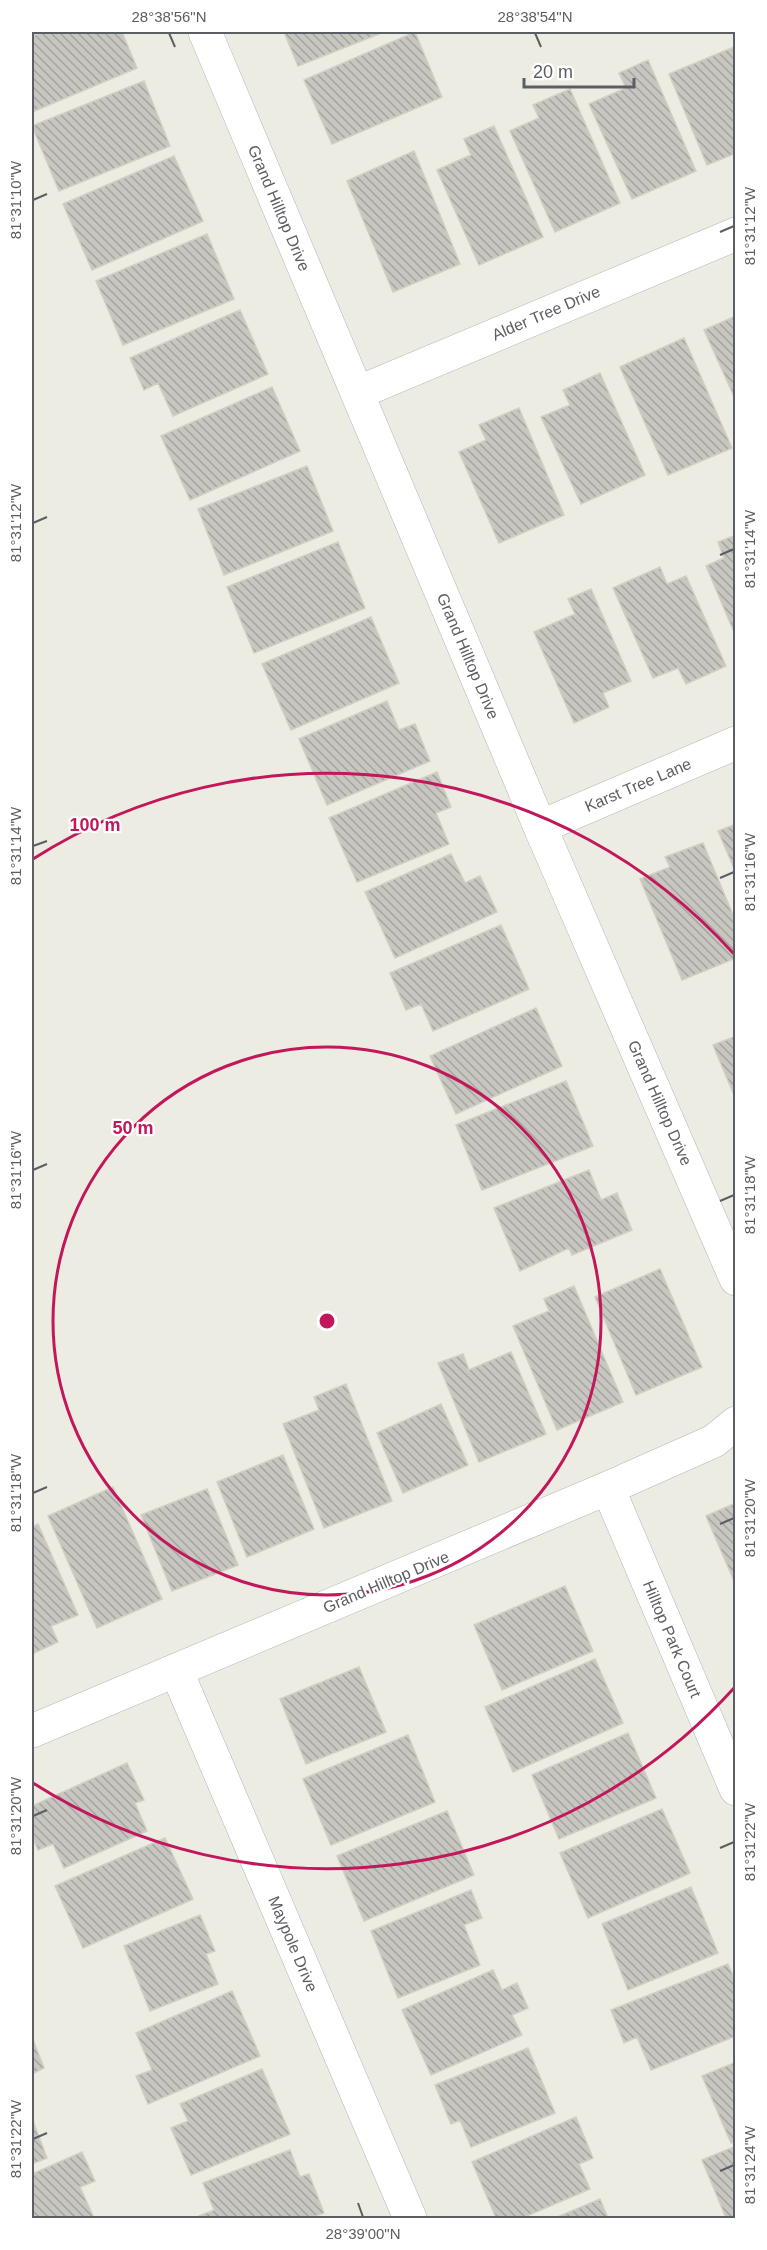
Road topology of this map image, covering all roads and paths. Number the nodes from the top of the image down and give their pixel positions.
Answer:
1 (205, 32) edge
2 (735, 234) edge
3 (357, 393) junction
4 (735, 743) edge
5 (540, 827) junction
6 (732, 1259) edge
7 (735, 1423) edge
8 (608, 1488) junction
9 (176, 1670) junction
10 (32, 1731) edge
11 (735, 1789) edge
12 (410, 2218) edge

1 - 3 street, Grand Hilltop Drive
2 - 3 street, Alder Tree Drive
3 - 5 street, Grand Hilltop Drive
4 - 5 street, Karst Tree Lane
5 - 6 street, Grand Hilltop Drive
7 - 8 street, Grand Hilltop Drive
8 - 9 street, Grand Hilltop Drive
8 - 11 street, Hilltop Park Court
9 - 10 street, Grand Hilltop Drive
9 - 12 street, Maypole Drive

